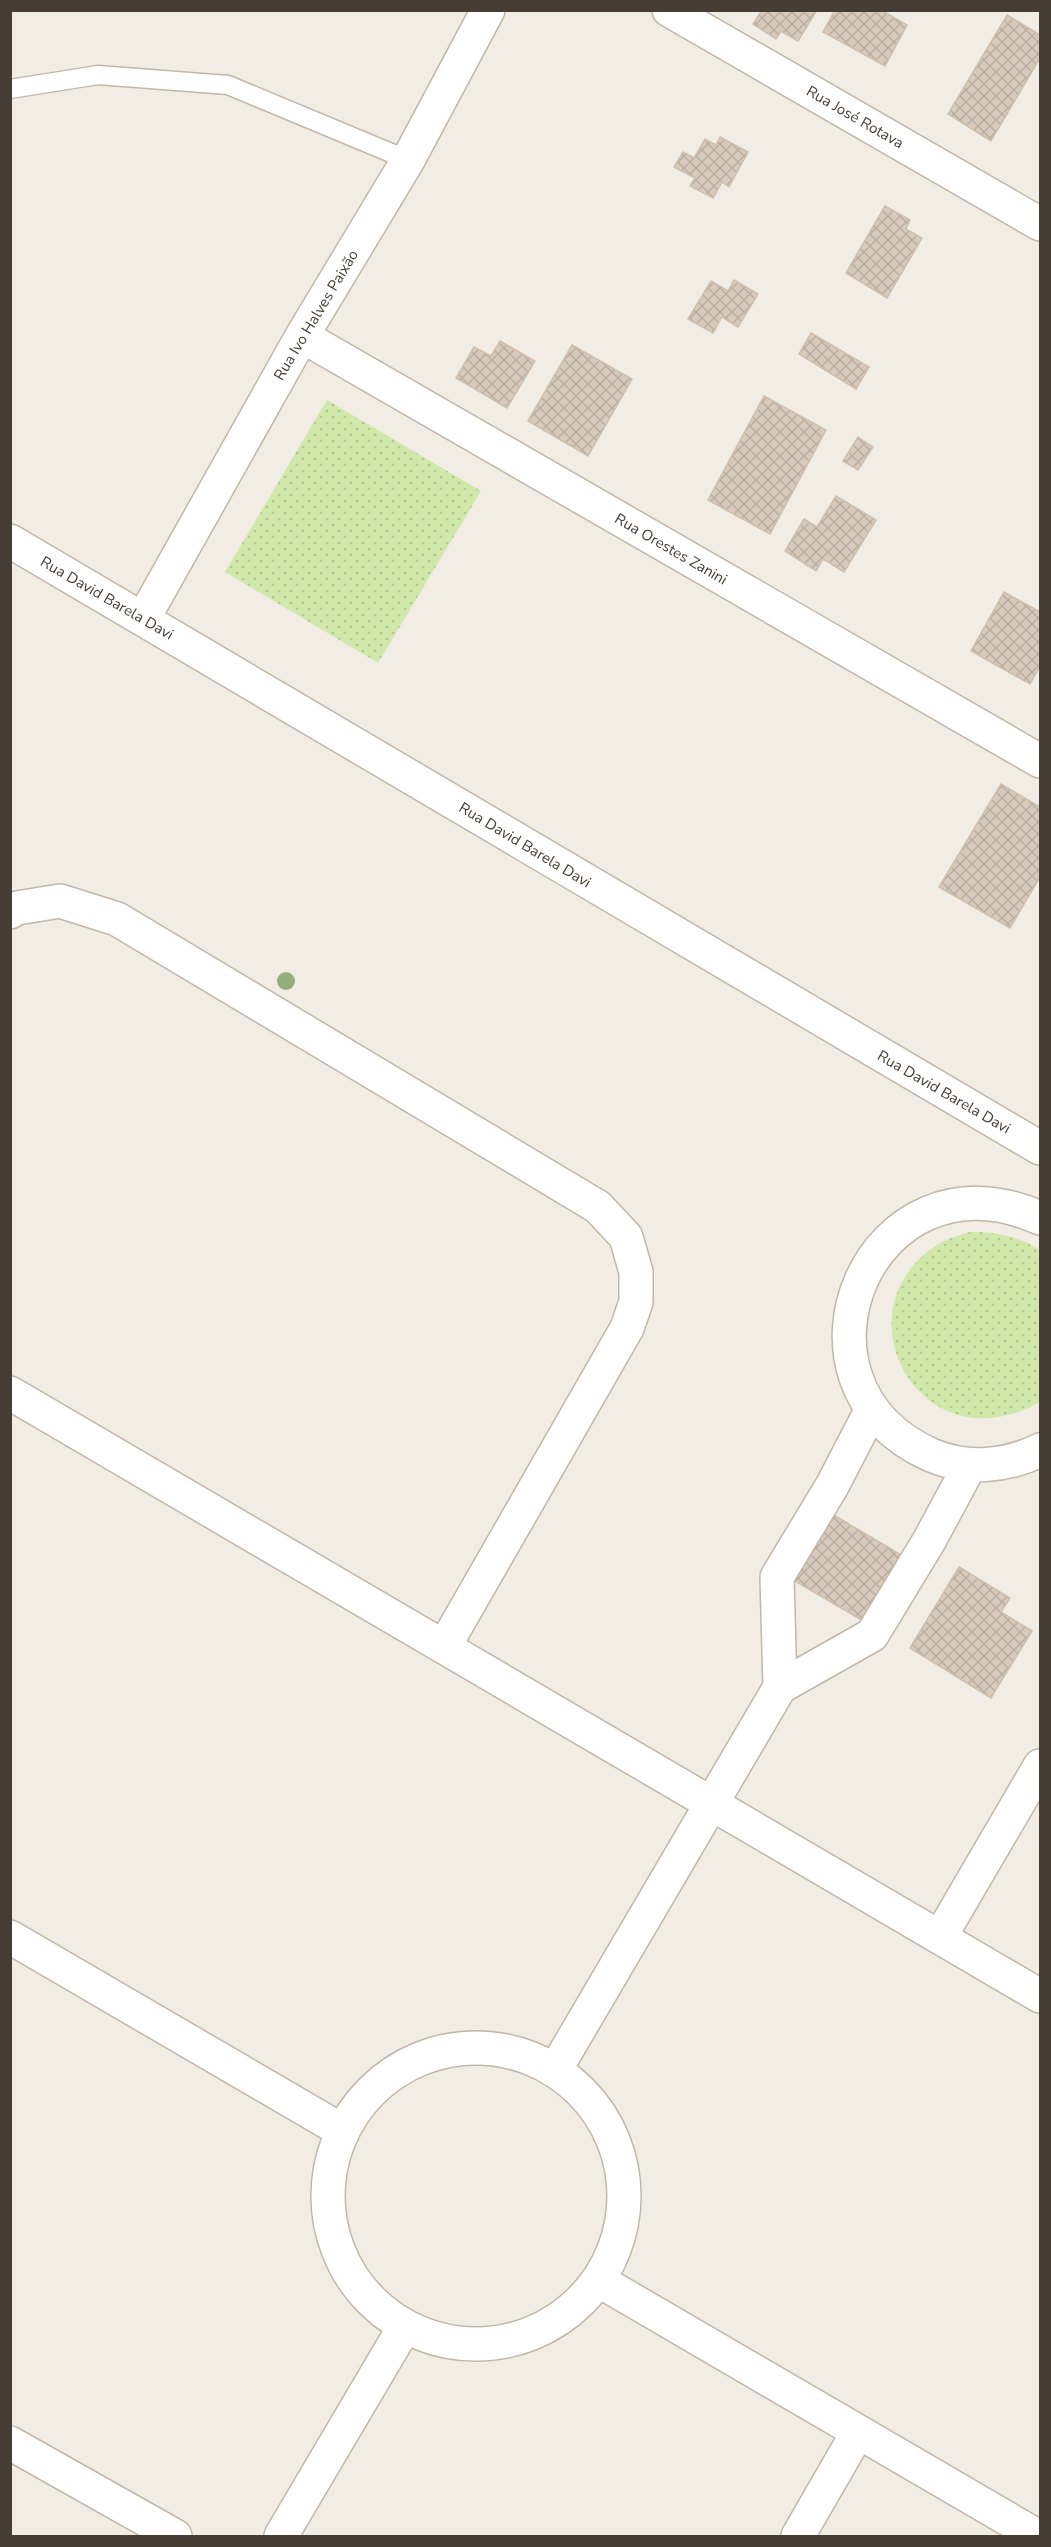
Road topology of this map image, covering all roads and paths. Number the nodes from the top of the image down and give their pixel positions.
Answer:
1 (488, 10) edge
2 (669, 10) edge
3 (10, 89) edge
4 (408, 160) junction
5 (1041, 224) edge
6 (302, 336) junction
7 (10, 541) edge
8 (143, 619) junction
9 (1041, 761) edge
10 (10, 912) edge
11 (1041, 1148) edge
12 (1041, 1218) edge
13 (10, 1393) edge
14 (872, 1409) junction
15 (1041, 1450) edge
16 (970, 1465) junction
17 (444, 1647) junction
18 (780, 1687) junction
19 (1041, 1766) edge
20 (712, 1803) junction
21 (10, 1937) edge
22 (940, 1937) junction
23 (1041, 1996) edge
24 (555, 2070) junction
25 (341, 2130) junction
26 (598, 2280) junction
27 (405, 2326) junction
28 (858, 2432) junction
29 (10, 2443) edge
30 (175, 2536) edge
31 (281, 2536) edge
32 (798, 2536) edge
33 (1037, 2536) edge

1 - 4 street, Rua Ivo Halves Paixão
2 - 5 street, Rua José Rotava
3 - 4 lane
4 - 6 street, Rua Ivo Halves Paixão
6 - 8 street, Rua Ivo Halves Paixão
6 - 9 street, Rua Orestes Zanini
7 - 8 street, Rua David Barela Davi
8 - 11 street, Rua David Barela Davi
10 - 17 street
12 - 14 street
13 - 17 street
14 - 16 street
14 - 18 street
15 - 16 street
16 - 18 street
17 - 20 street
18 - 20 street
19 - 22 street
20 - 22 street
20 - 24 street
21 - 25 street
22 - 23 street
24 - 25 street
24 - 26 street
25 - 27 street
26 - 27 street
26 - 28 street
27 - 31 street
28 - 32 street
28 - 33 street
29 - 30 street

